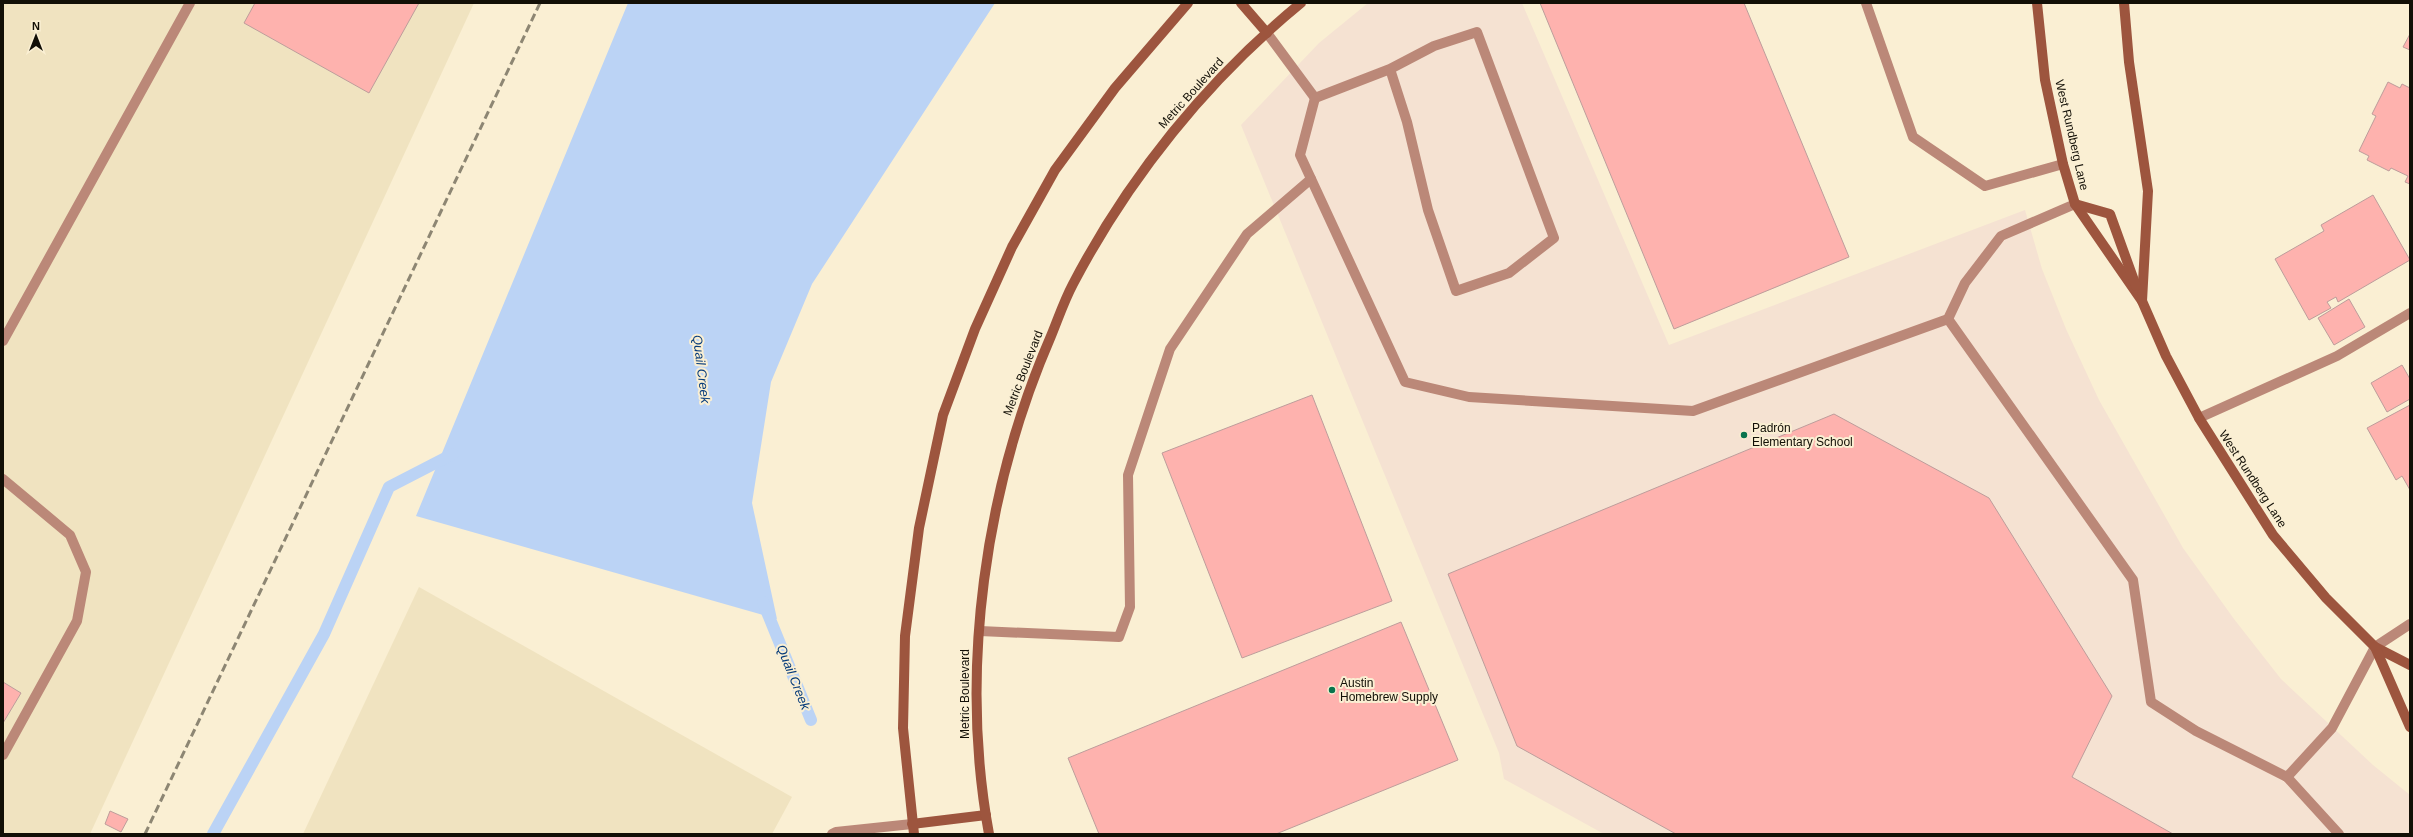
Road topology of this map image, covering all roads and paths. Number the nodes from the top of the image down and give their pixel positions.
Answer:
1 (190, 3) edge
2 (1188, 3) edge
3 (1241, 3) edge
4 (1301, 3) edge
5 (1866, 3) edge
6 (2037, 3) edge
7 (2124, 3) edge
8 (1267, 33) junction
9 (1390, 69) junction
10 (1316, 98) junction
11 (2063, 164) junction
12 (1311, 179) junction
13 (2075, 204) junction
14 (2142, 301) junction
15 (2410, 313) edge
16 (1948, 319) junction
17 (3, 341) edge
18 (2199, 418) junction
19 (3, 479) edge
20 (2410, 624) edge
21 (980, 631) junction
22 (2376, 647) junction
23 (2410, 665) edge
24 (2410, 727) edge
25 (3, 755) edge
26 (2287, 777) junction
27 (986, 815) junction
28 (913, 829) edge
29 (832, 834) edge
30 (989, 834) edge
31 (2339, 834) edge

1 - 17 lane
2 - 28 main road
3 - 8 main road
4 - 8 main road, Metric Boulevard
5 - 11 lane
6 - 11 main road, West Rundberg Lane
7 - 14 main road, West Rundberg Lane
8 - 10 lane
8 - 21 main road, Metric Boulevard
9 - 9 lane
9 - 10 lane
10 - 12 lane
11 - 13 main road, West Rundberg Lane
12 - 16 lane
12 - 21 lane
13 - 14 main road, West Rundberg Lane
13 - 14 main road
13 - 16 lane
14 - 18 main road, West Rundberg Lane
15 - 18 lane
16 - 26 lane
18 - 22 main road, West Rundberg Lane
19 - 25 lane
20 - 22 lane
21 - 27 main road, Metric Boulevard
22 - 23 main road, West Rundberg Lane
22 - 24 main road, West Rundberg Lane
22 - 26 lane
26 - 31 lane
27 - 28 main road
27 - 30 main road, Metric Boulevard
28 - 29 lane

